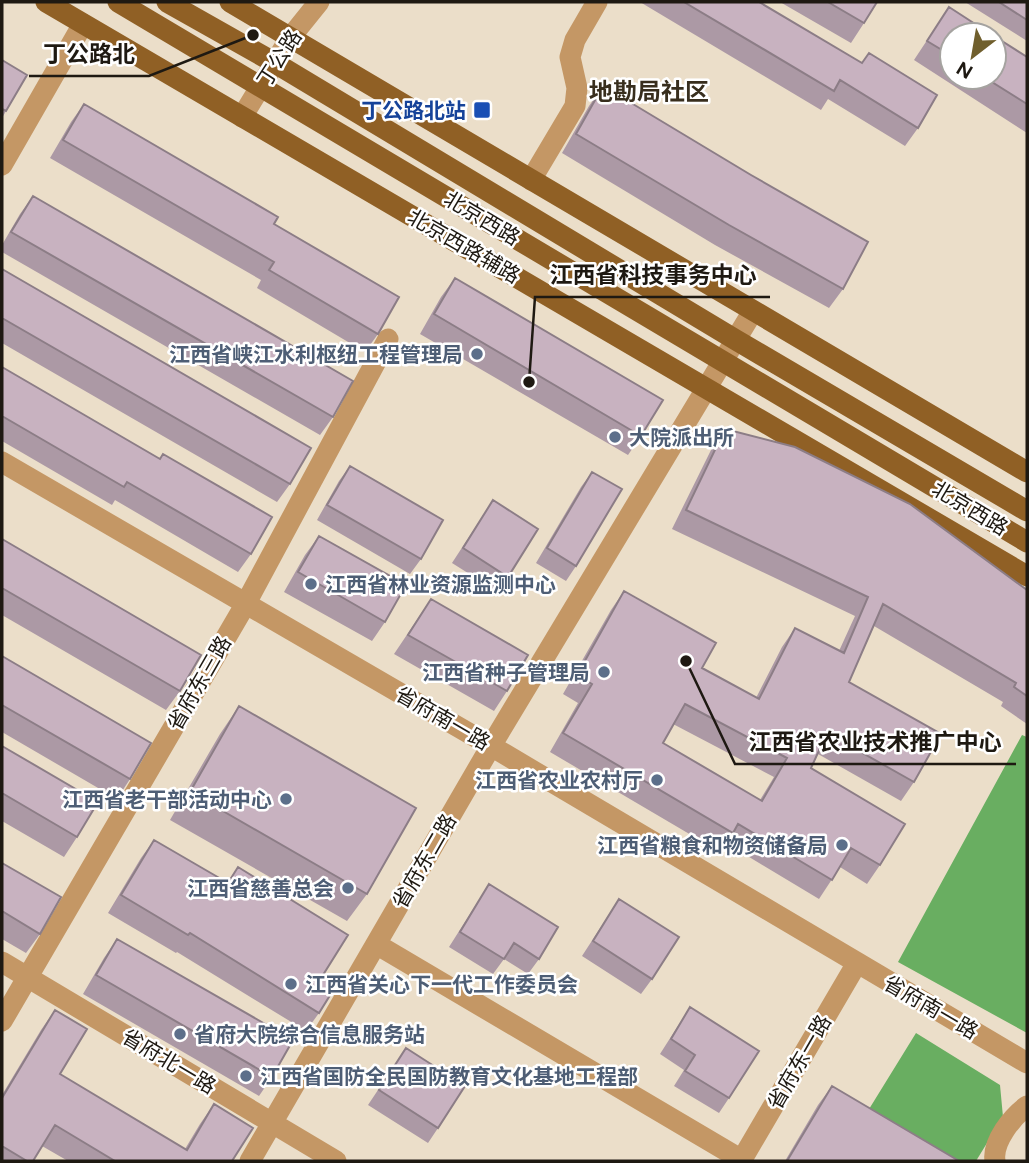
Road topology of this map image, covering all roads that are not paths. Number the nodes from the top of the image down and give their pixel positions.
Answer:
1 (46, 2) edge
2 (118, 2) edge
3 (167, 2) edge
4 (229, 2) edge
5 (319, 2) edge
6 (597, 2) edge
7 (83, 24) junction
8 (290, 38) junction
9 (275, 63) junction
10 (261, 85) junction
11 (243, 117) junction
12 (2, 165) edge
13 (531, 180) junction
14 (753, 312) junction
15 (388, 339) edge
16 (736, 340) junction
17 (723, 362) junction
18 (707, 388) junction
19 (2, 463) edge
20 (1027, 472) edge
21 (1027, 511) edge
22 (1027, 542) edge
23 (1027, 576) edge
24 (245, 604) junction
25 (491, 746) junction
26 (376, 944) junction
27 (2, 962) edge
28 (857, 963) junction
29 (29, 978) junction
30 (2, 1021) edge
31 (1027, 1063) edge
32 (1027, 1107) edge
33 (273, 1122) junction
34 (250, 1161) edge
35 (336, 1161) edge
36 (742, 1161) edge
37 (995, 1161) edge

1 - 7 main road, 北京西路辅路
2 - 10 main road, 北京西路
3 - 9 main road, 北京西路
4 - 8 main road
5 - 8 street, 丁公路
6 - 13 street
7 - 11 main road, 北京西路辅路
7 - 12 street
8 - 9 street, 丁公路
8 - 13 main road
9 - 10 street, 丁公路
9 - 16 main road, 北京西路
10 - 11 street, 丁公路
10 - 17 main road, 北京西路
11 - 18 main road, 北京西路辅路
13 - 14 main road
14 - 16 street, 省府东二路
14 - 20 main road
15 - 24 street, 省府东三路
16 - 17 street, 省府东二路
16 - 21 main road, 北京西路
17 - 18 street, 省府东二路
17 - 22 main road, 北京西路
18 - 23 main road, 北京西路辅路
18 - 25 street, 省府东二路
19 - 24 street, 省府南一路
24 - 25 street, 省府南一路
24 - 29 street, 省府东三路
25 - 26 street, 省府东二路
25 - 28 street, 省府南一路
26 - 33 street, 省府东二路
26 - 36 street
27 - 29 street, 省府北一路
28 - 31 street, 省府南一路
28 - 36 street, 省府东一路
29 - 30 street, 省府东三路
29 - 33 street, 省府北一路
32 - 37 street
33 - 34 street, 省府东二路
33 - 35 street, 省府北一路

